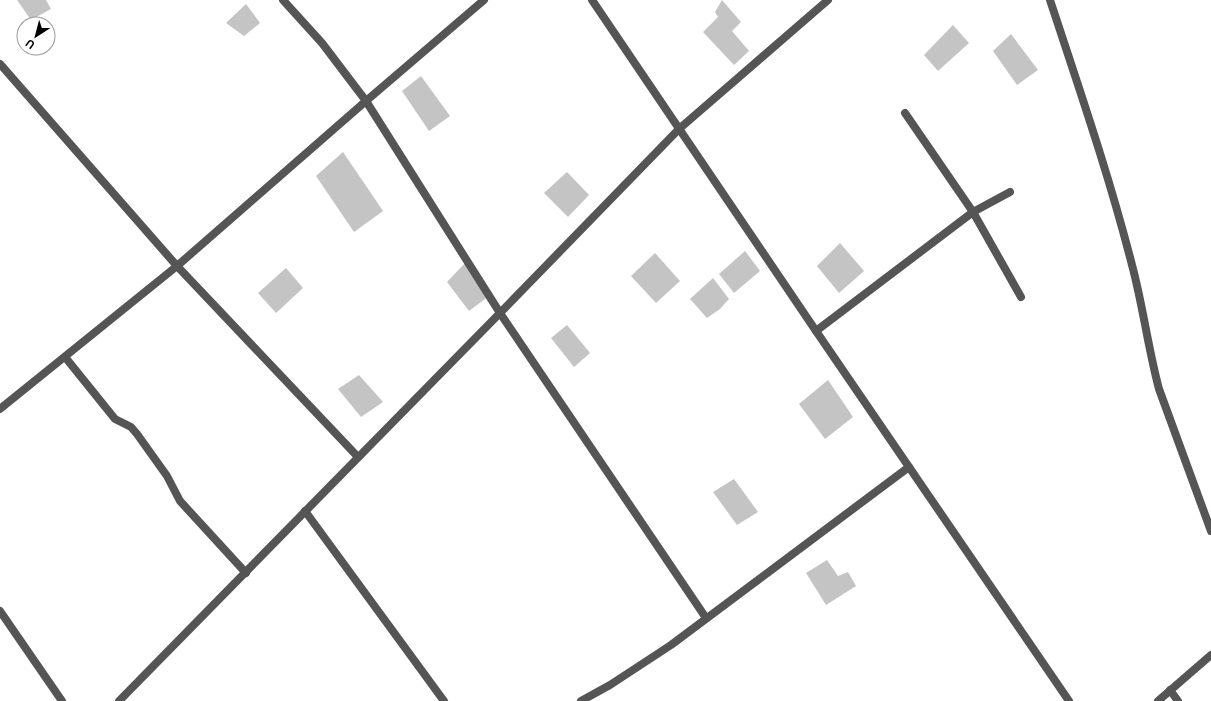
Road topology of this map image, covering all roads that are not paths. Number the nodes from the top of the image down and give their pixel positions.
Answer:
1 (283, 0) edge
2 (484, 0) edge
3 (592, 0) edge
4 (828, 0) edge
5 (1050, 0) edge
6 (0, 64) edge
7 (366, 102) junction
8 (905, 113) dead end
9 (679, 129) junction
10 (1010, 192) dead end
11 (973, 212) junction
12 (178, 266) junction
13 (1020, 297) dead end
14 (500, 313) junction
15 (816, 331) junction
16 (65, 357) junction
17 (0, 409) edge
18 (358, 457) junction
19 (909, 467) junction
20 (305, 511) junction
21 (1211, 531) edge
22 (246, 573) junction
23 (0, 611) edge
24 (706, 618) junction
25 (1211, 655) edge
26 (1170, 690) junction
27 (62, 701) edge
28 (119, 701) edge
29 (444, 701) edge
30 (582, 701) edge
31 (1069, 701) edge
32 (1158, 701) edge
33 (1178, 701) edge

1 - 7 street
2 - 7 street
3 - 9 street
4 - 9 street
5 - 21 street
6 - 12 street
7 - 12 street
7 - 14 street
8 - 11 street
9 - 14 street
9 - 15 street
10 - 11 street
11 - 13 street
11 - 15 street
12 - 16 street
12 - 18 street
14 - 18 street
14 - 24 street
15 - 19 street
16 - 17 street
16 - 22 street
18 - 20 street
19 - 24 street
19 - 31 street
20 - 22 street
20 - 29 street
22 - 28 street
23 - 27 street
24 - 30 street
25 - 26 street
26 - 32 street
26 - 33 street

